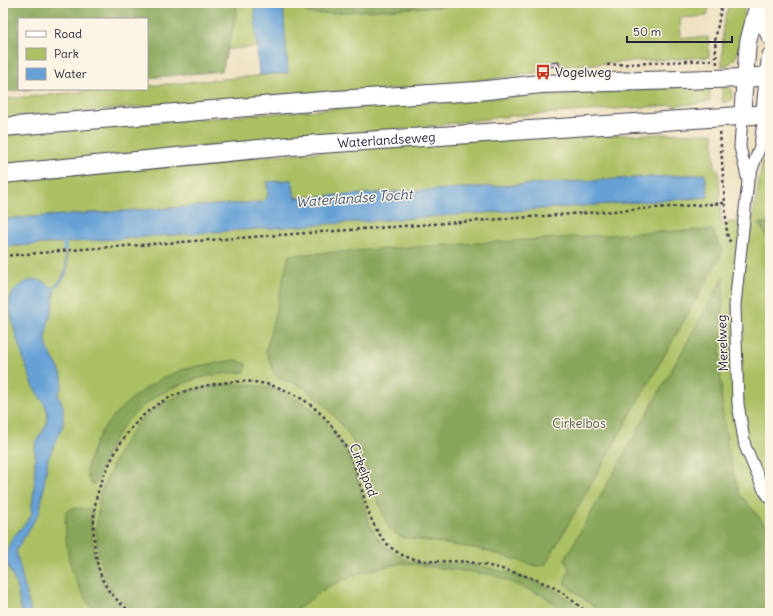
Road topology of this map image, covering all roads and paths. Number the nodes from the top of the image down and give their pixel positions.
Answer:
1 (722, 3) edge
2 (758, 6) edge
3 (770, 37) edge
4 (717, 56) junction
5 (770, 56) edge
6 (605, 65) dead end
7 (769, 76) edge
8 (746, 78) junction
9 (718, 79) junction
10 (767, 114) edge
11 (742, 116) junction
12 (719, 117) junction
13 (3, 127) edge
14 (3, 174) edge
15 (748, 181) junction
16 (725, 203) junction
17 (730, 243) dead end
18 (3, 256) edge
19 (770, 498) edge
20 (131, 613) edge
21 (588, 613) edge

1 - 4 path
2 - 3 main road
2 - 8 main road
4 - 6 path
4 - 9 path
5 - 7 main road
7 - 8 main road
7 - 10 main road
8 - 9 main road
8 - 11 main road
9 - 13 main road
10 - 11 main road, Waterlandseweg
10 - 15 street, Merelweg
11 - 12 main road, Waterlandseweg
11 - 15 street, Merelweg
12 - 14 main road, Waterlandseweg
12 - 16 path
15 - 19 street, Merelweg
16 - 17 path
16 - 18 path
20 - 21 path, Cirkelpad

